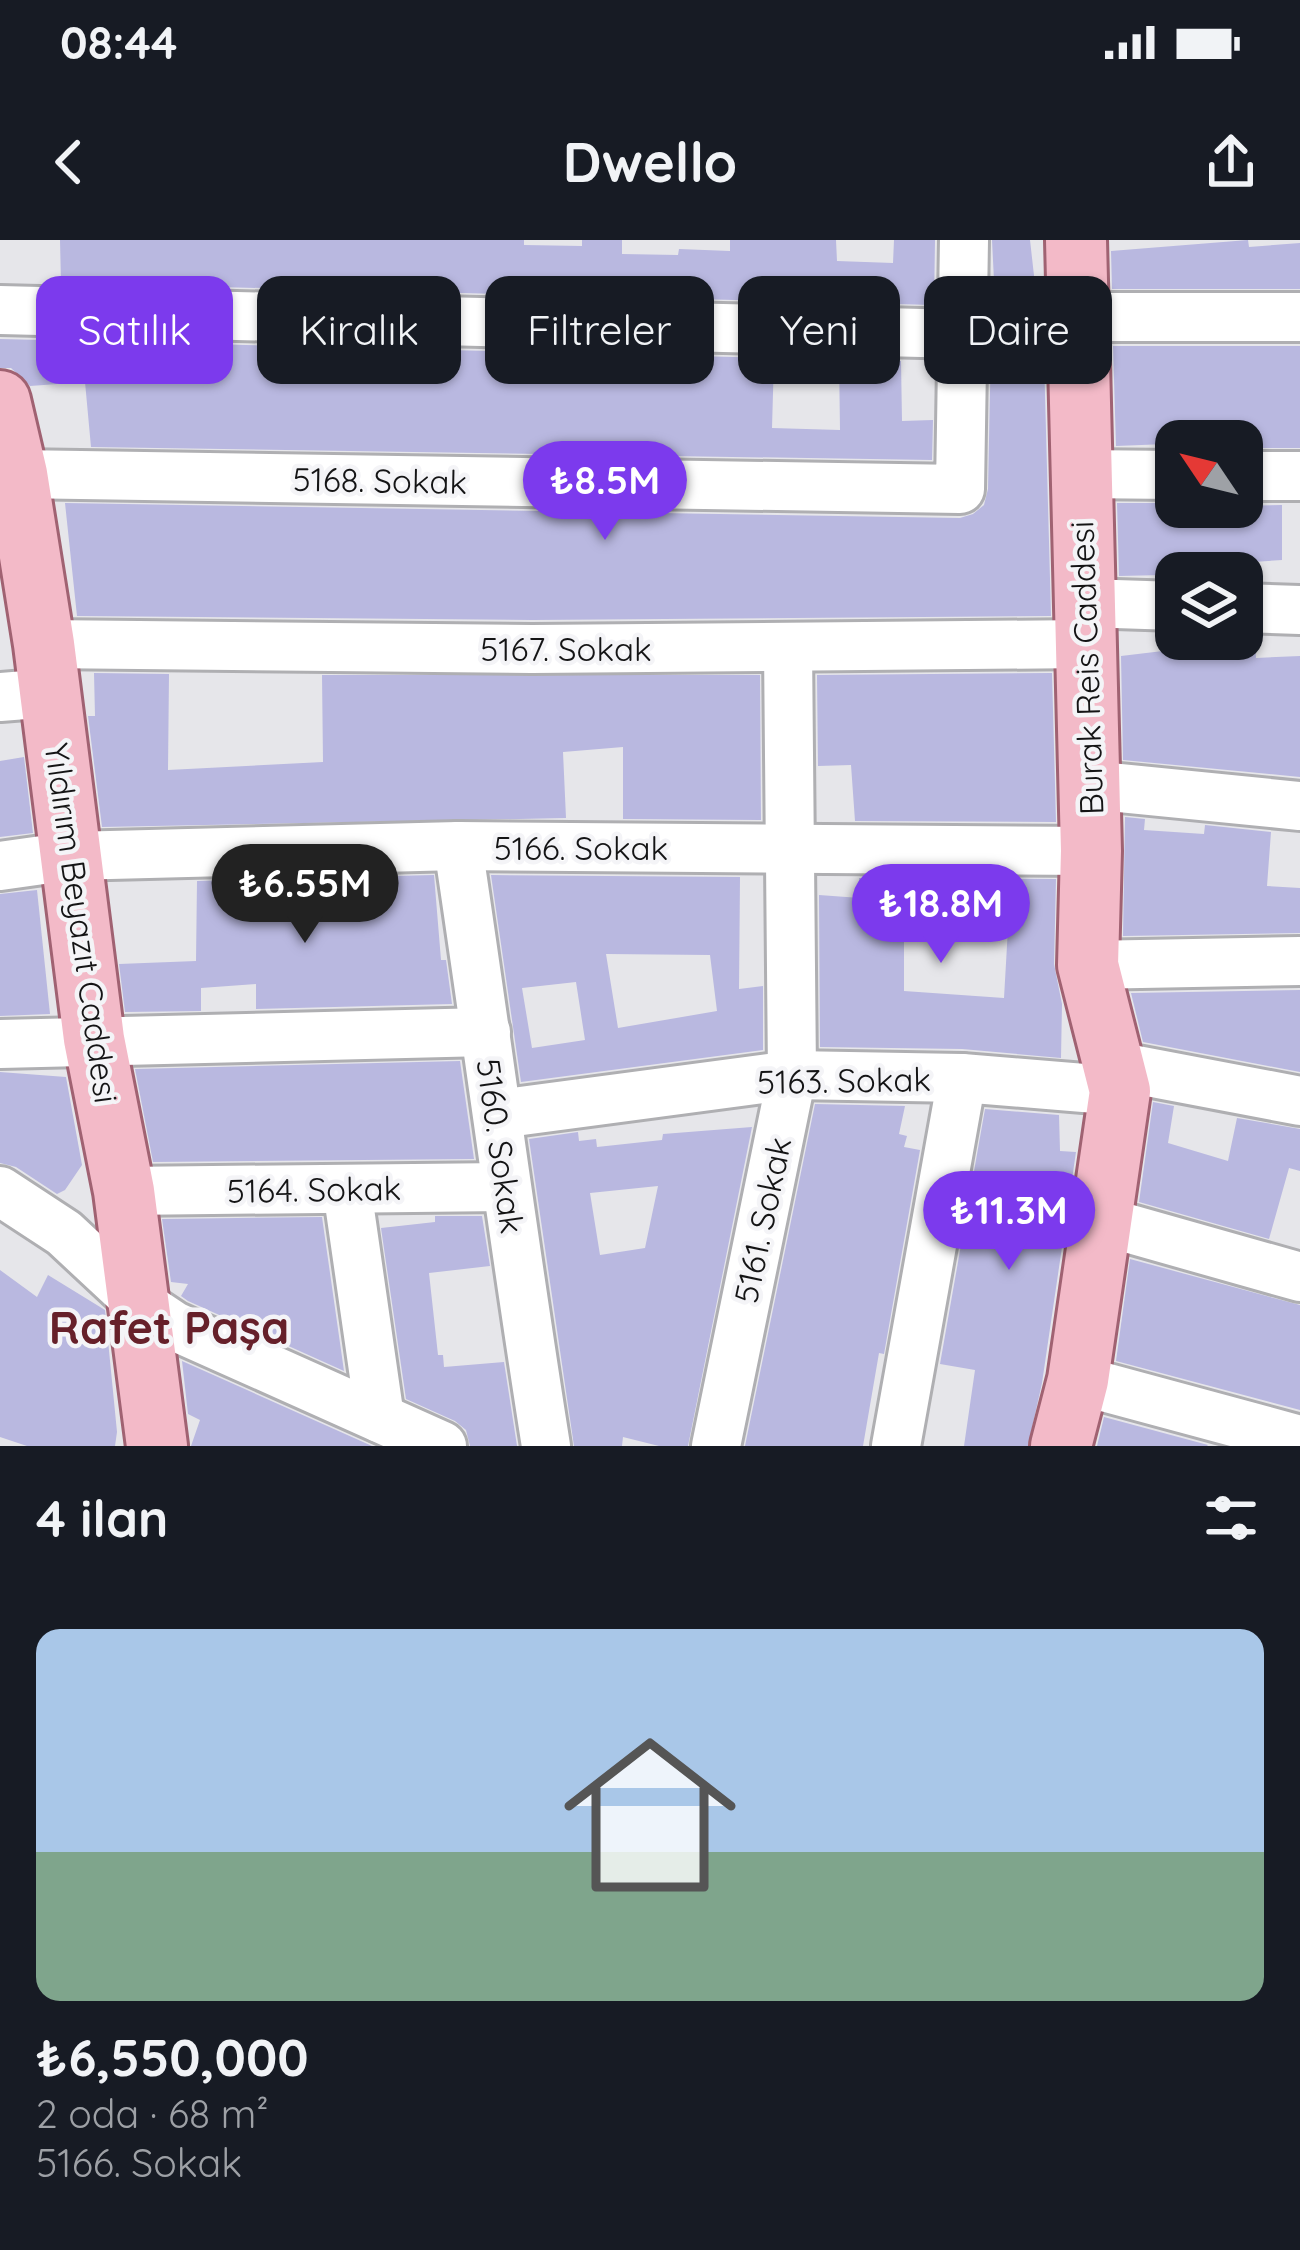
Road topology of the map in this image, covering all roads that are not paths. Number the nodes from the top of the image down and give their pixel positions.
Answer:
1 (964, 240) edge
2 (1076, 240) edge
3 (963, 276) edge
4 (1076, 276) edge
5 (0, 310) edge
6 (1112, 317) edge
7 (1300, 317) edge
8 (924, 333) edge
9 (961, 384) edge
10 (1078, 384) edge
11 (0, 401) edge
12 (1080, 474) junction
13 (1155, 475) edge
14 (1263, 476) edge
15 (1300, 476) edge
16 (13, 497) edge
17 (1263, 609) edge
18 (1155, 610) edge
19 (1300, 610) edge
20 (1086, 624) junction
21 (788, 647) junction
22 (32, 678) edge
23 (1090, 784) junction
24 (1300, 806) edge
25 (458, 846) junction
26 (791, 848) junction
27 (1091, 851) junction
28 (71, 856) junction
29 (0, 866) edge
30 (1300, 961) edge
31 (1088, 965) junction
32 (486, 1032) junction
33 (94, 1039) junction
34 (0, 1044) edge
35 (792, 1075) junction
36 (962, 1078) junction
37 (1118, 1078) junction
38 (1300, 1101) edge
39 (498, 1114) junction
40 (505, 1186) junction
41 (346, 1189) junction
42 (0, 1191) edge
43 (124, 1191) junction
44 (1102, 1221) junction
45 (1300, 1277) edge
46 (138, 1303) junction
47 (1078, 1380) junction
48 (380, 1418) junction
49 (1300, 1440) edge
50 (157, 1446) edge
51 (442, 1446) edge
52 (546, 1446) edge
53 (716, 1446) edge
54 (896, 1446) edge
55 (1061, 1446) edge

1 - 3 street
2 - 4 main road, Burak Reis Caddesi
5 - 8 street
6 - 7 street
9 - 16 street, 5168. Sokak
10 - 12 main road, Burak Reis Caddesi
11 - 16 main road, Yıldırım Beyazıt Caddesi
12 - 13 street
12 - 20 main road, Burak Reis Caddesi
14 - 15 street
16 - 22 main road, Yıldırım Beyazıt Caddesi
17 - 19 street
18 - 20 street, 5167. Sokak
20 - 21 street, 5167. Sokak
20 - 23 main road, Burak Reis Caddesi
21 - 22 street, 5167. Sokak
21 - 26 street, 5161. Sokak
22 - 28 main road, Yıldırım Beyazıt Caddesi
23 - 24 street
23 - 27 main road, Burak Reis Caddesi
25 - 26 street, 5166. Sokak
25 - 28 street, 5166. Sokak
25 - 32 street, 5160. Sokak
26 - 27 street, 5166. Sokak
26 - 35 street, 5161. Sokak
27 - 31 main road, Burak Reis Caddesi
28 - 29 street, 5166. Sokak
28 - 33 main road, Yıldırım Beyazıt Caddesi
30 - 31 street
31 - 37 main road, Burak Reis Caddesi
32 - 33 street
32 - 39 street, 5160. Sokak
33 - 34 street
33 - 43 main road, Yıldırım Beyazıt Caddesi
35 - 36 street, 5163. Sokak
35 - 39 street, 5163. Sokak
35 - 53 street, 5161. Sokak
36 - 37 street, 5163. Sokak
36 - 54 street
37 - 38 street, 5163. Sokak
37 - 44 main road, Burak Reis Caddesi
39 - 40 street, 5160. Sokak
40 - 41 street, 5164. Sokak
40 - 52 street, 5160. Sokak
41 - 43 street, 5164. Sokak
41 - 48 street
42 - 46 street
43 - 46 main road, Yıldırım Beyazıt Caddesi
44 - 45 street
44 - 47 main road, Burak Reis Caddesi
46 - 48 street
46 - 50 main road, Yıldırım Beyazıt Caddesi
47 - 49 street
47 - 55 main road, Burak Reis Caddesi
48 - 51 street

